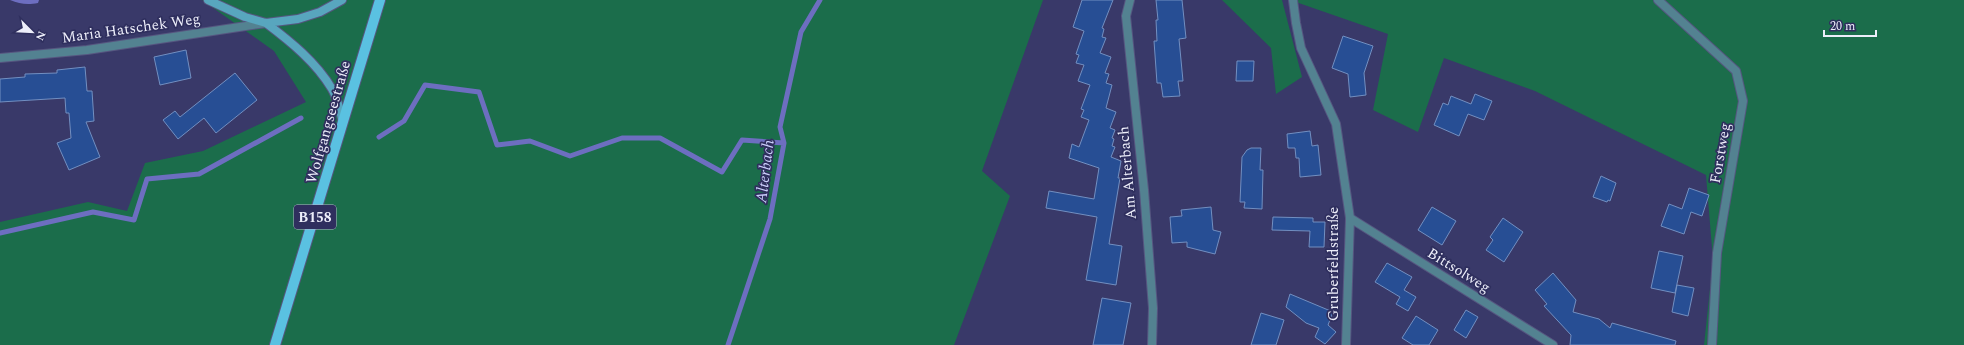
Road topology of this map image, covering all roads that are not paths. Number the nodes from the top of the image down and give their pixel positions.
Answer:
1 (208, 0) edge
2 (342, 0) edge
3 (380, 0) edge
4 (1130, 0) edge
5 (1294, 0) edge
6 (1658, 0) edge
7 (266, 23) junction
8 (0, 58) edge
9 (343, 122) junction
10 (1350, 218) junction
11 (275, 345) edge
12 (1152, 345) edge
13 (1346, 345) edge
14 (1553, 345) edge
15 (1712, 345) edge

1 - 7 main road
2 - 7 main road
3 - 9 main road, Wolfgangseestraße / B158
4 - 12 street, Am Alterbach
5 - 10 street, Gruberfeldstraße
6 - 15 street, Forstweg
7 - 8 street, Maria Hatschek Weg
7 - 9 main road
9 - 11 main road, Wolfgangseestraße / B158
10 - 13 street, Gruberfeldstraße
10 - 14 street, Bittsolweg

